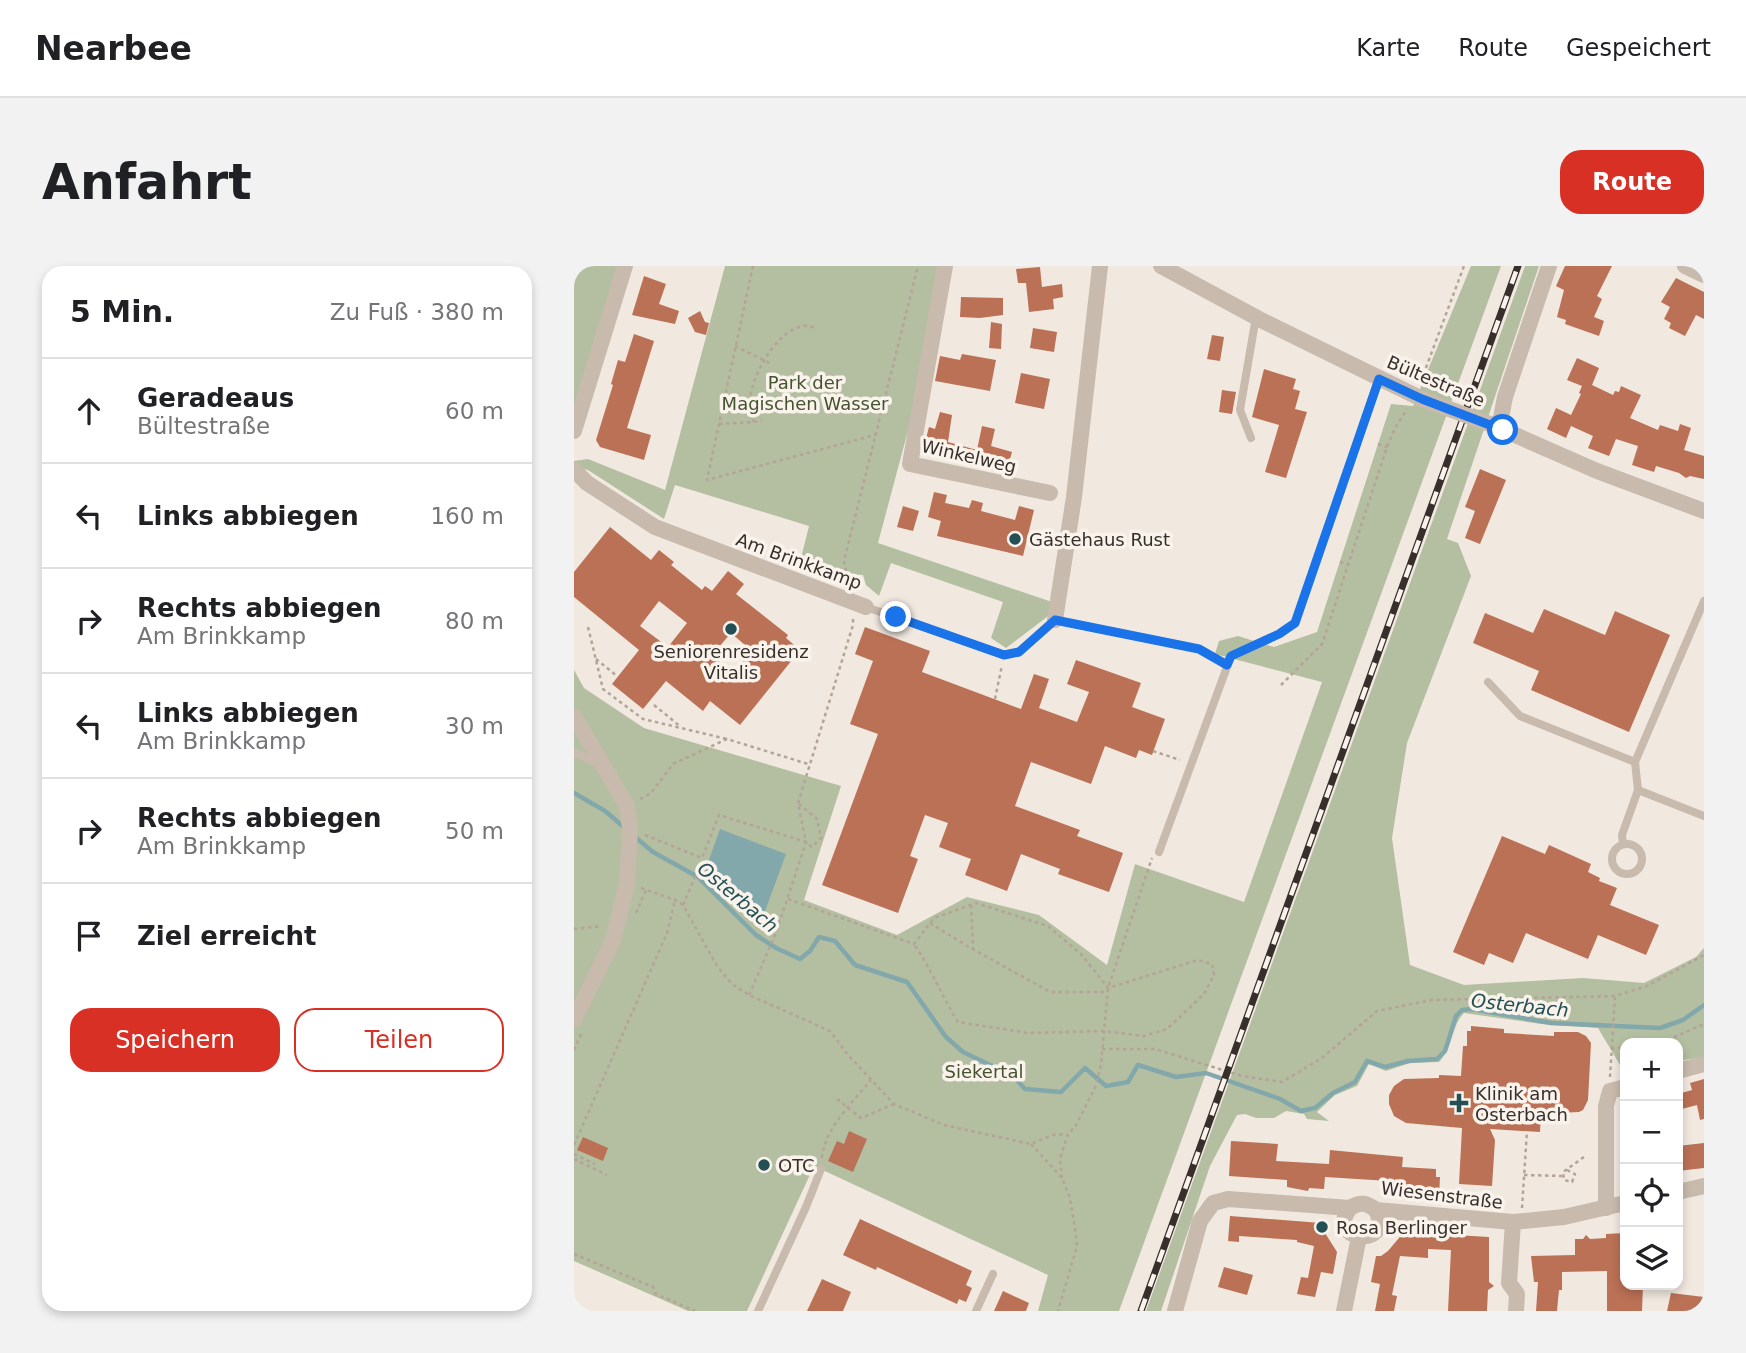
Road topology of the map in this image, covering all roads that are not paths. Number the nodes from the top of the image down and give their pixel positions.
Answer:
1 (625, 266) edge
2 (944, 266) edge
3 (1100, 266) edge
4 (1161, 266) edge
5 (1549, 266) edge
6 (1685, 266) edge
7 (1704, 275) edge
8 (1256, 317) junction
9 (1379, 379) junction
10 (1494, 426) junction
11 (574, 431) edge
12 (1251, 438) dead end
13 (574, 470) edge
14 (1050, 493) dead end
15 (1704, 511) edge
16 (1704, 601) edge
17 (859, 604) joint
18 (1055, 620) junction
19 (1227, 665) junction
20 (1488, 682) dead end
21 (574, 716) edge
22 (574, 752) edge
23 (1635, 762) junction
24 (602, 766) junction
25 (1638, 790) junction
26 (1704, 816) edge
27 (1623, 844) dead end
28 (1159, 852) dead end
29 (574, 1020) edge
30 (1704, 1063) edge
31 (1683, 1069) edge
32 (1618, 1089) edge
33 (821, 1169) road end
34 (1704, 1186) edge
35 (1683, 1191) edge
36 (1620, 1204) edge
37 (1350, 1208) junction
38 (1606, 1208) junction
39 (1376, 1210) junction
40 (1517, 1222) junction
41 (1359, 1237) junction
42 (993, 1274) dead end
43 (758, 1311) edge
44 (976, 1311) edge
45 (1175, 1311) edge
46 (1344, 1311) edge
47 (1516, 1311) edge

1 - 11 street
2 - 14 street, Winkelweg
3 - 18 street
4 - 8 street, Bültestraße
5 - 10 street
6 - 7 street
8 - 9 street, Bültestraße
8 - 12 lane
9 - 10 street, Bültestraße, bridge
9 - 19 lane
10 - 15 street, Bültestraße
13 - 17 street, Am Brinkkamp
16 - 23 lane
17 - 18 lane, Am Brinkkamp
18 - 19 lane
19 - 28 lane
20 - 23 lane
21 - 24 street
22 - 24 lane
23 - 25 lane
24 - 29 street
25 - 26 lane
25 - 27 lane
30 - 31 street
32 - 38 street
33 - 43 lane
34 - 35 street
36 - 38 street, Wiesenstraße
37 - 39 street, Wiesenstraße
37 - 41 street
37 - 45 street, Wiesenstraße
38 - 40 street, Wiesenstraße
39 - 40 street, Wiesenstraße
39 - 41 street
40 - 47 street
41 - 46 street
42 - 44 lane

